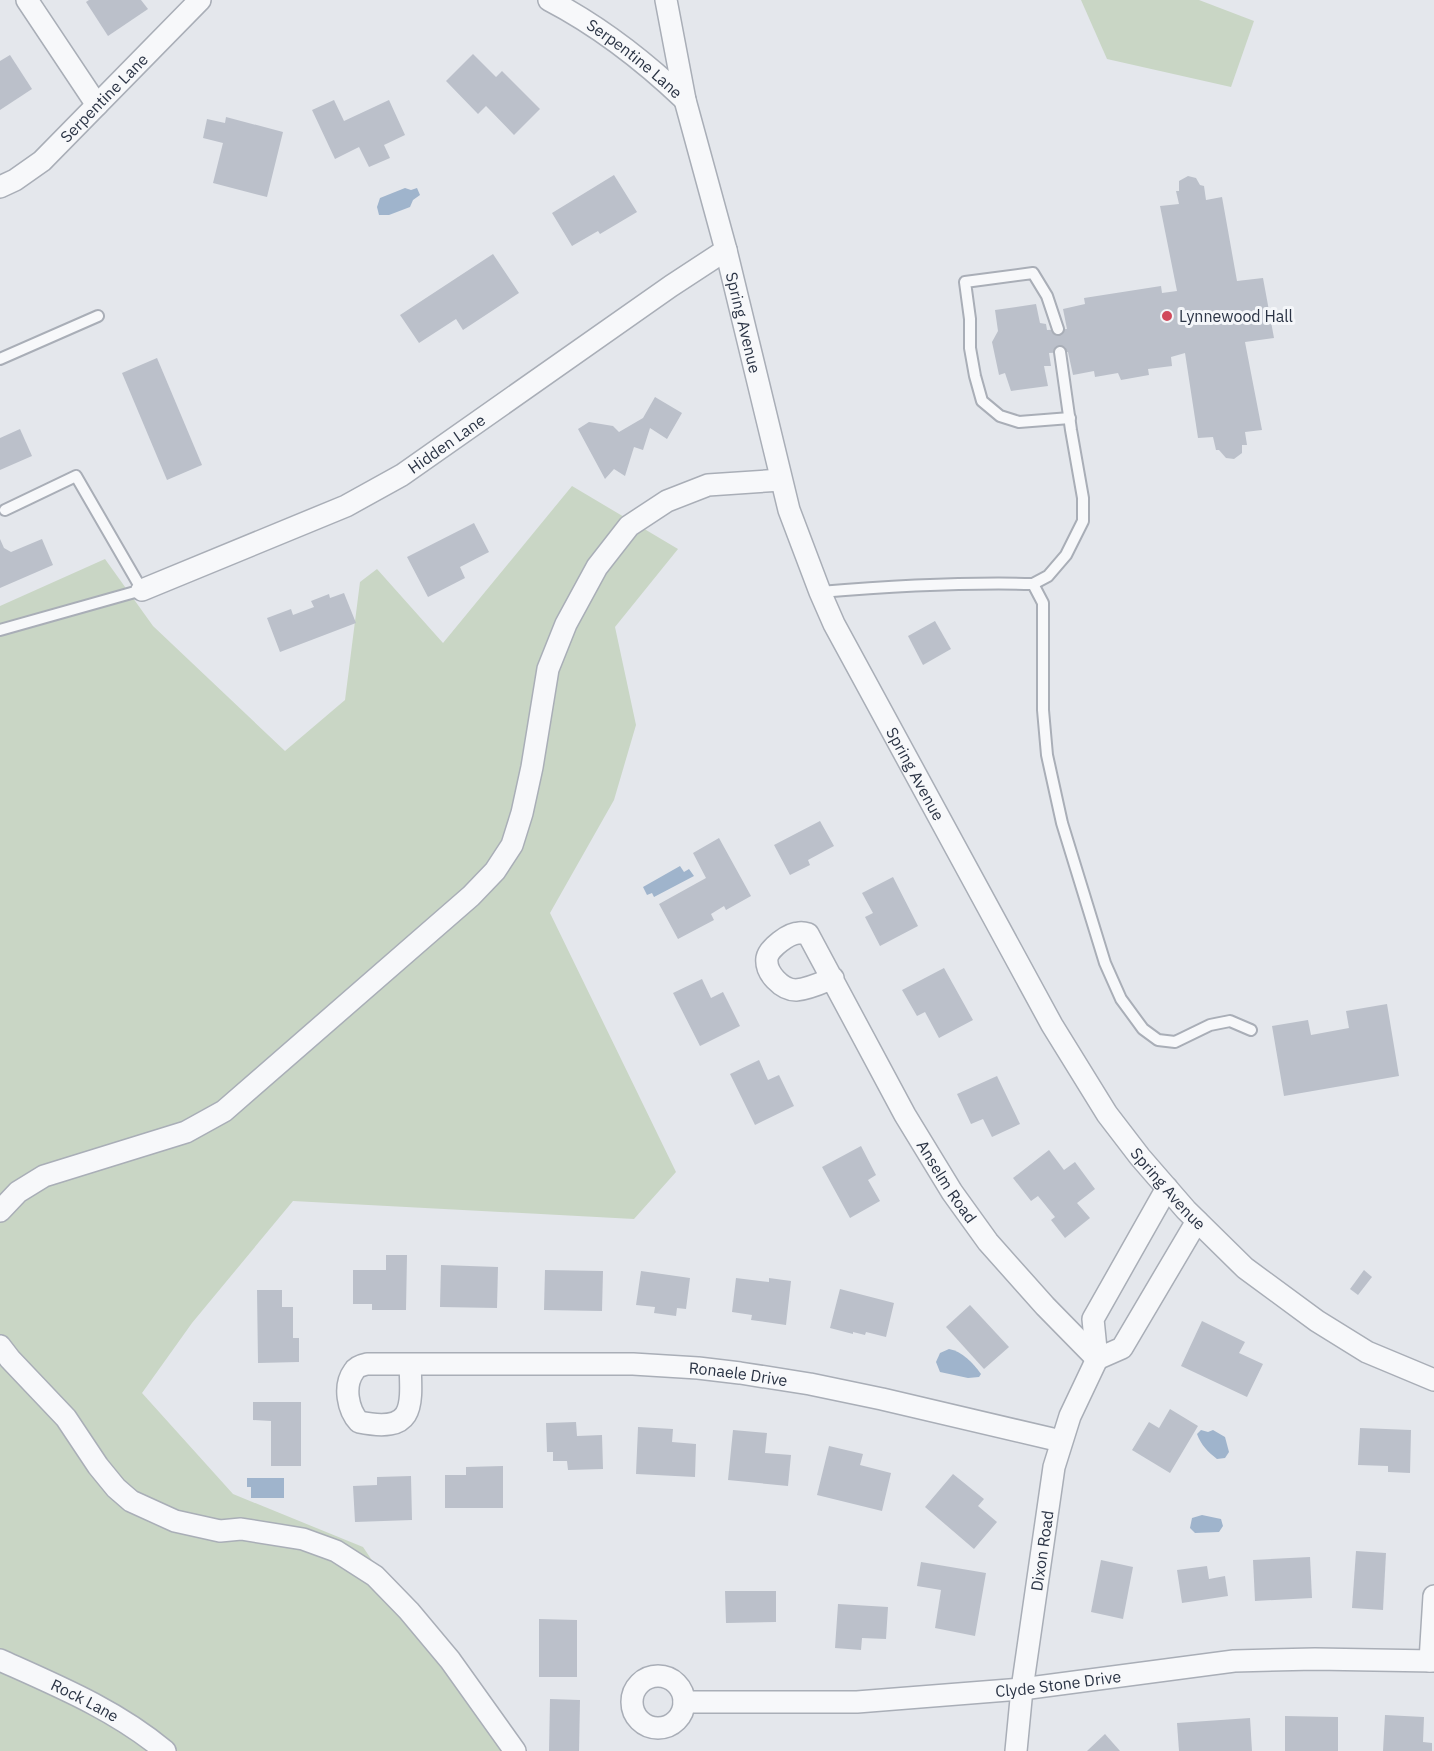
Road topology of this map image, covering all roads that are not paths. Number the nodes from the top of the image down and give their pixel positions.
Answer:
1 (27, 0) edge
2 (200, 0) edge
3 (549, 0) edge
4 (666, 0) edge
5 (685, 100) junction
6 (97, 105) junction
7 (0, 187) edge
8 (726, 250) junction
9 (98, 316) dead end
10 (1058, 329) dead end
11 (1060, 352) dead end
12 (0, 358) edge
13 (1070, 418) junction
14 (782, 480) junction
15 (5, 510) dead end
16 (1033, 584) junction
17 (142, 590) junction
18 (820, 592) junction
19 (0, 630) edge
20 (832, 978) dead end
21 (1251, 1030) dead end
22 (1167, 1188) junction
23 (0, 1211) edge
24 (1197, 1221) junction
25 (0, 1346) edge
26 (1097, 1359) junction
27 (410, 1364) dead end
28 (1434, 1380) edge
29 (1061, 1441) junction
30 (1434, 1596) edge
31 (0, 1660) edge
32 (1432, 1661) edge
33 (1022, 1689) junction
34 (684, 1702) dead end
35 (165, 1751) edge
36 (515, 1751) edge
37 (1016, 1751) edge

1 - 6 street
2 - 6 street, Serpentine Lane
3 - 5 street, Serpentine Lane
4 - 5 street, Spring Avenue
5 - 8 street, Spring Avenue
6 - 7 street, Serpentine Lane
8 - 14 street, Spring Avenue
8 - 17 street, Hidden Lane
9 - 12 lane
10 - 13 lane
11 - 13 lane
13 - 16 lane
14 - 18 street, Spring Avenue
14 - 23 street
15 - 17 lane
16 - 18 lane
16 - 21 lane
17 - 19 lane
18 - 22 street, Spring Avenue
20 - 26 street, Anselm Road
22 - 24 street, Spring Avenue
22 - 26 street
24 - 26 street
24 - 28 street, Spring Avenue
25 - 36 street
26 - 29 street, Dixon Road
27 - 29 street, Ronaele Drive
29 - 33 street, Dixon Road
30 - 32 street, Clyde Stone Drive
31 - 35 street, Rock Lane
32 - 33 street, Clyde Stone Drive
33 - 34 street, Clyde Stone Drive
33 - 37 street, Dixon Road

